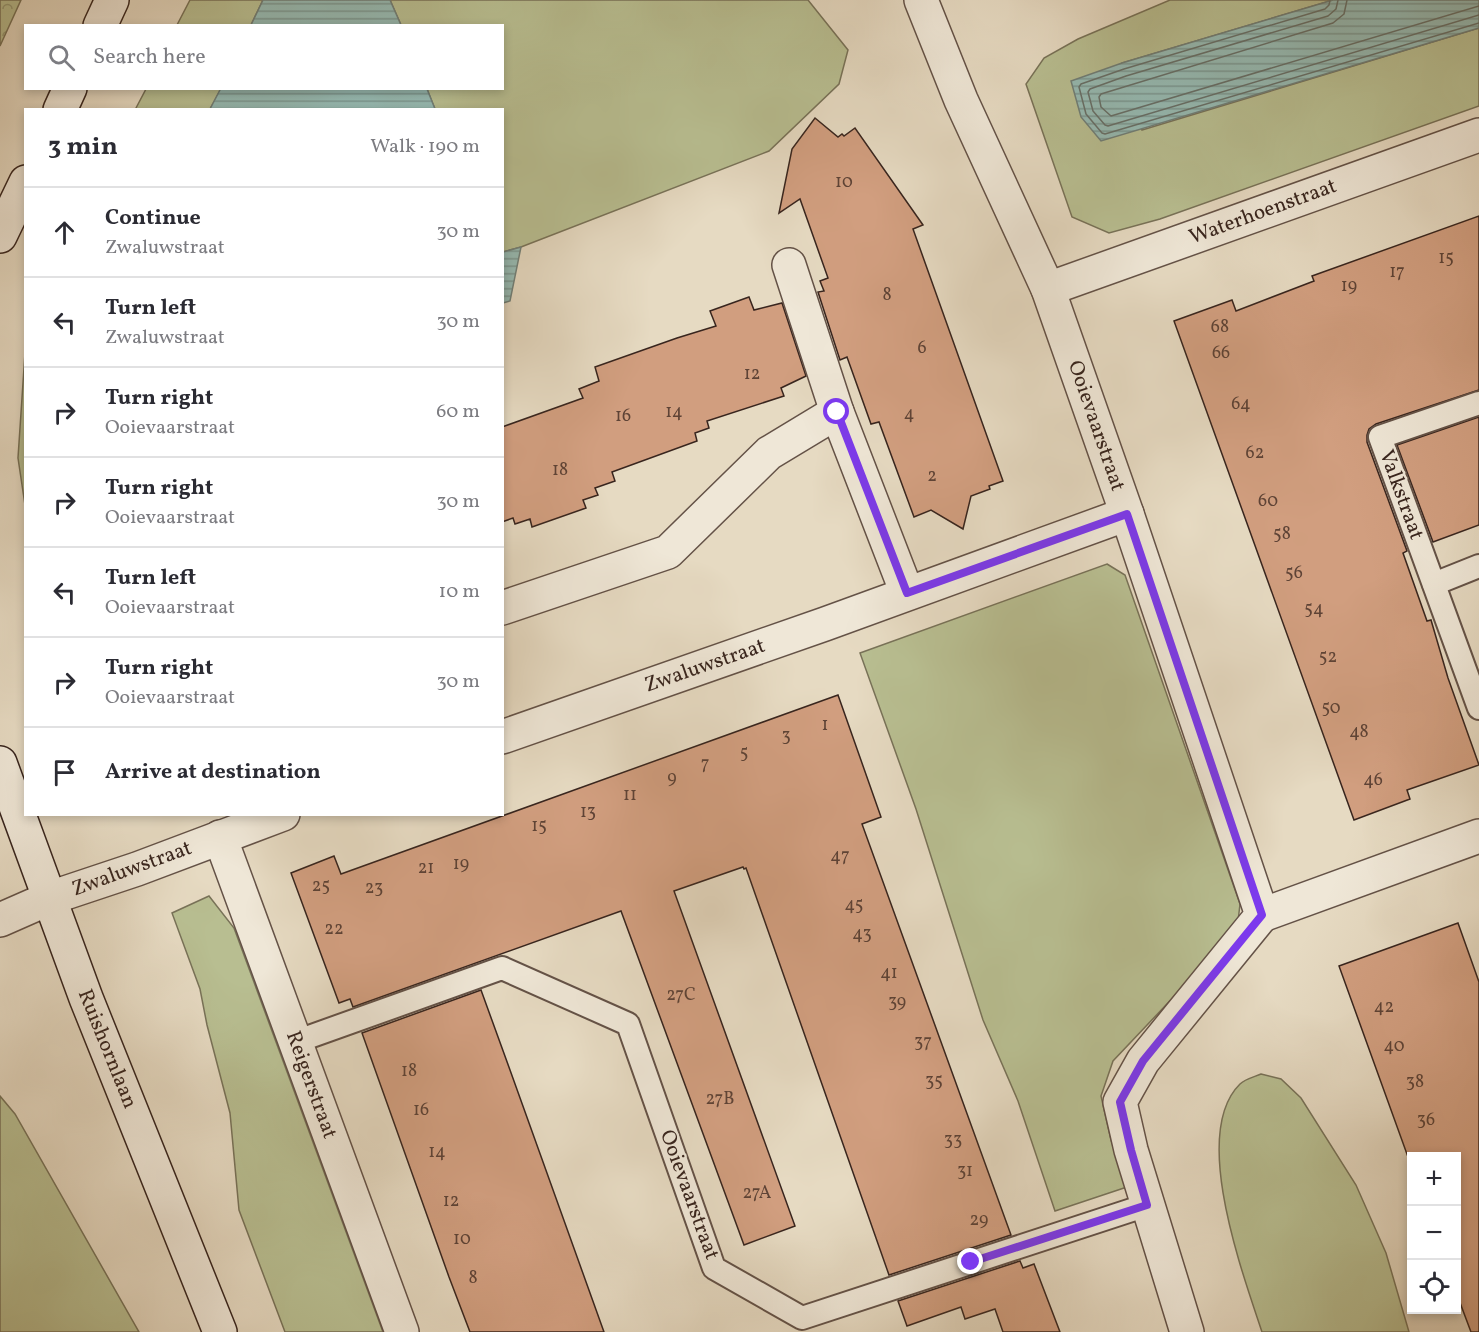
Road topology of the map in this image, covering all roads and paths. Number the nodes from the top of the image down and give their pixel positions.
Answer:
1 (112, 0) edge
2 (921, 0) edge
3 (101, 24) edge
4 (69, 90) edge
5 (61, 108) edge
6 (1479, 135) edge
7 (24, 186) edge
8 (0, 236) edge
9 (789, 265) dead end
10 (1048, 290) junction
11 (1479, 403) edge
12 (837, 412) junction
13 (1127, 514) junction
14 (1479, 566) edge
15 (1434, 584) junction
16 (907, 593) junction
17 (504, 607) edge
18 (1479, 708) edge
19 (504, 736) edge
20 (0, 764) edge
21 (277, 816) edge
22 (1479, 836) edge
23 (220, 837) junction
24 (50, 898) junction
25 (1262, 915) junction
26 (0, 920) edge
27 (295, 1042) junction
28 (1147, 1205) junction
29 (220, 1332) edge
30 (402, 1332) edge
31 (1187, 1332) edge

1 - 3 street
2 - 10 street, Ooievaarstraat
4 - 5 street
6 - 10 street, Waterhoenstraat
7 - 8 street
9 - 12 street
10 - 13 street, Ooievaarstraat
11 - 15 lane, Valkstraat
12 - 16 street
12 - 17 street
13 - 16 street, Zwaluwstraat
13 - 25 street, Ooievaarstraat
14 - 15 lane
15 - 18 lane, Valkstraat
16 - 19 street, Zwaluwstraat
20 - 24 street, Ruishornlaan
21 - 23 street, Zwaluwstraat
22 - 25 street
23 - 24 street, Zwaluwstraat
23 - 27 street, Reigerstraat
24 - 26 street, Zwaluwstraat
24 - 29 street, Ruishornlaan
25 - 28 street
27 - 28 lane, Ooievaarstraat
27 - 30 street, Reigerstraat
28 - 31 street

